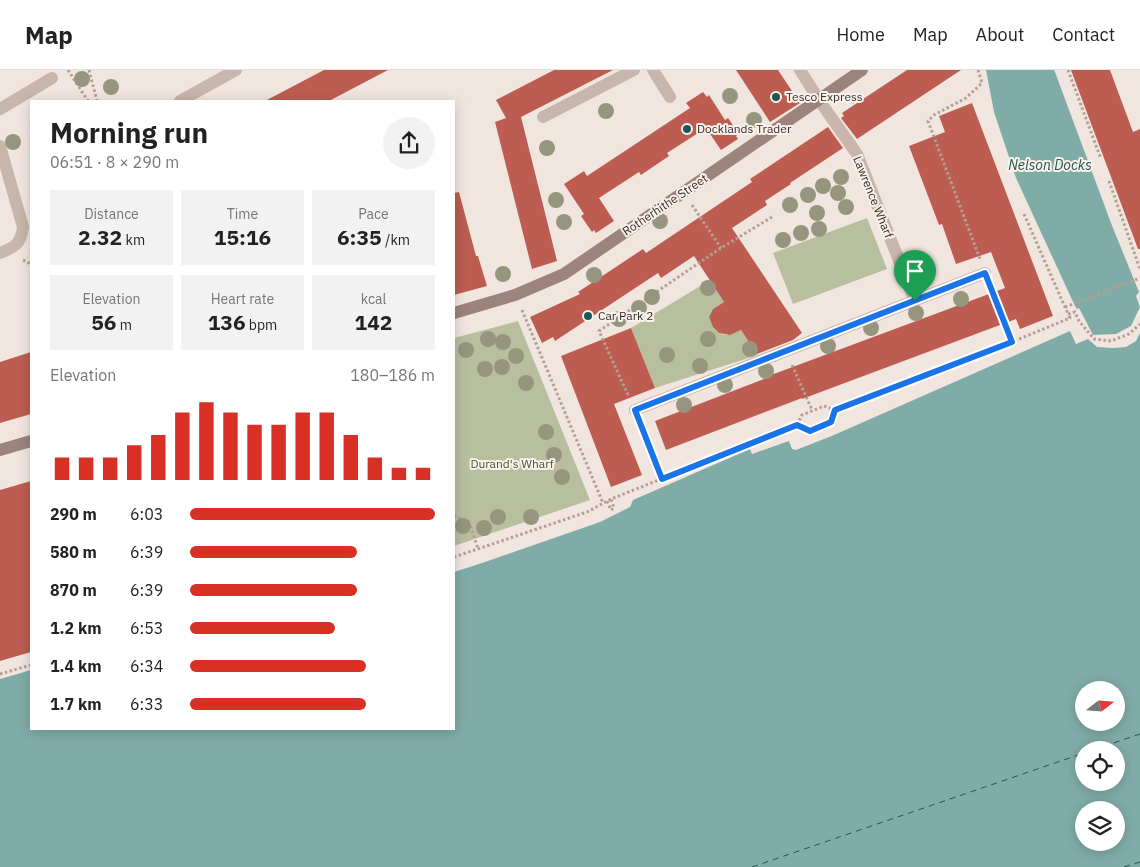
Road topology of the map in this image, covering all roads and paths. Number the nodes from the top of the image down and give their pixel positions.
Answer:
1 (68, 70) edge
2 (89, 70) edge
3 (236, 70) edge
4 (634, 70) edge
5 (653, 70) edge
6 (800, 70) edge
7 (862, 70) edge
8 (978, 70) edge
9 (1068, 70) edge
10 (52, 78) dead end
11 (670, 97) dead end
12 (87, 100) edge
13 (97, 100) edge
14 (182, 100) edge
15 (819, 100) junction
16 (0, 109) edge
17 (543, 117) dead end
18 (0, 146) edge
19 (1101, 159) dead end
20 (1109, 181) dead end
21 (698, 213) dead end
22 (1024, 214) dead end
23 (772, 216) dead end
24 (721, 248) junction
25 (0, 253) edge
26 (24, 261) dead end
27 (30, 264) edge
28 (1140, 269) edge
29 (985, 273) junction
30 (1140, 278) edge
31 (915, 301) junction
32 (1065, 307) junction
33 (455, 313) edge
34 (1068, 314) junction
35 (528, 323) dead end
36 (1140, 324) edge
37 (1012, 342) junction
38 (786, 351) junction
39 (635, 410) junction
40 (812, 410) junction
41 (835, 410) junction
42 (797, 425) junction
43 (30, 441) edge
44 (0, 450) edge
45 (662, 479) junction
46 (607, 501) junction
47 (455, 516) edge
48 (478, 549) junction
49 (455, 557) edge
50 (30, 665) edge
51 (0, 674) edge

1 - 12 path
2 - 13 path
3 - 14 street
4 - 17 street
5 - 11 street
6 - 15 street, Lawrence Wharf
7 - 15 street, Rotherhithe Street
8 - 29 path
9 - 19 path
10 - 16 street
15 - 31 street, Lawrence Wharf
15 - 33 street, Rotherhithe Street
18 - 25 street
20 - 28 path
21 - 24 path
22 - 32 path
23 - 24 path
24 - 39 path
26 - 27 path
29 - 31 street
29 - 37 path
30 - 32 path
31 - 38 street
32 - 34 path
34 - 36 path
34 - 37 path
35 - 46 path
37 - 41 path
38 - 39 street
38 - 40 path
39 - 45 path
40 - 41 path
40 - 42 path
41 - 42 path
42 - 45 path
43 - 44 street
45 - 46 path
46 - 48 path
47 - 48 path
48 - 49 path
50 - 51 path

